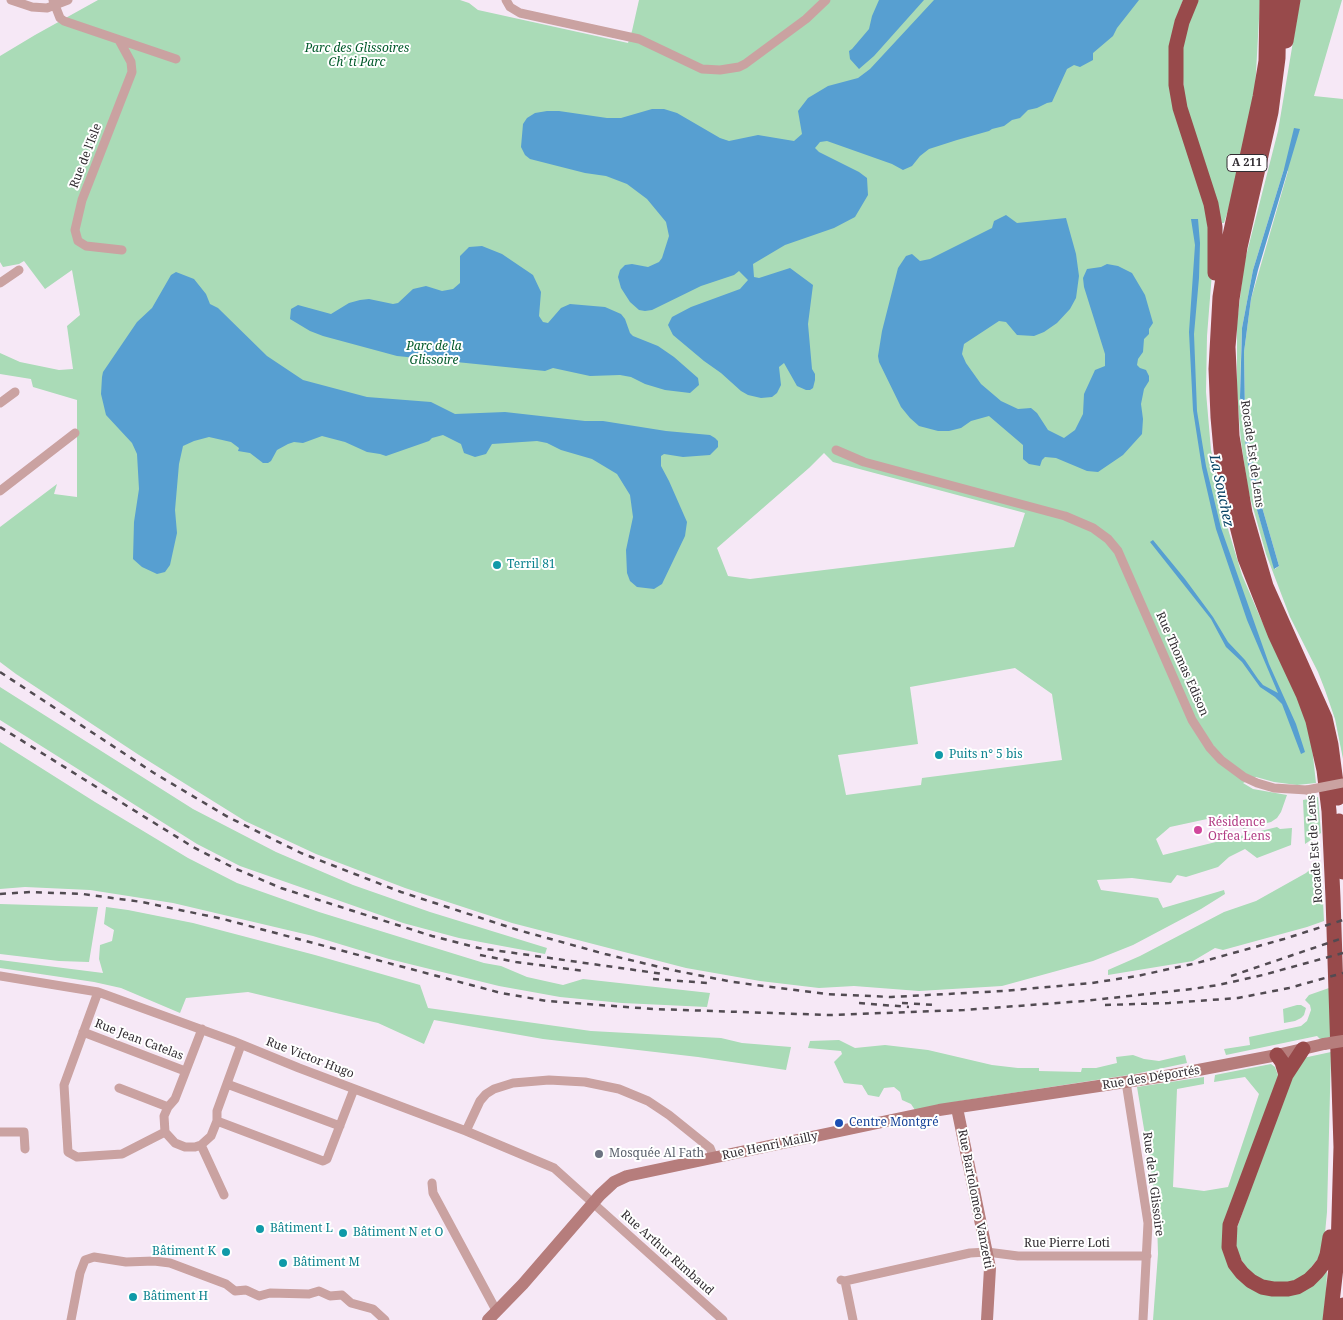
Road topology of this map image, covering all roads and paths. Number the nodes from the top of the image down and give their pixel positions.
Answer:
1 (11, 0) edge
2 (68, 0) edge
3 (506, 0) edge
4 (826, 0) edge
5 (1191, 0) edge
6 (1267, 0) edge
7 (1279, 0) edge
8 (1293, 0) edge
9 (54, 3) edge
10 (119, 40) junction
11 (1278, 58) junction
12 (176, 59) dead end
13 (122, 250) dead end
14 (19, 270) dead end
15 (0, 283) edge
16 (1218, 324) junction
17 (15, 392) dead end
18 (0, 404) edge
19 (75, 433) dead end
20 (836, 450) dead end
21 (0, 491) edge
22 (1343, 783) edge
23 (1343, 872) edge
24 (0, 976) edge
25 (98, 992) junction
26 (202, 1029) junction
27 (83, 1032) junction
28 (1343, 1041) edge
29 (241, 1045) junction
30 (1303, 1049) junction
31 (1277, 1055) junction
32 (185, 1072) junction
33 (1286, 1075) junction
34 (1126, 1082) junction
35 (226, 1084) junction
36 (119, 1088) dead end
37 (354, 1089) junction
38 (168, 1107) junction
39 (957, 1108) junction
40 (216, 1121) junction
41 (340, 1126) junction
42 (466, 1131) junction
43 (0, 1132) edge
44 (165, 1132) junction
45 (201, 1145) junction
46 (25, 1150) dead end
47 (714, 1158) junction
48 (432, 1183) dead end
49 (224, 1195) dead end
50 (1340, 1198) junction
51 (594, 1204) junction
52 (987, 1252) junction
53 (1147, 1256) junction
54 (1343, 1305) edge
55 (492, 1316) edge
56 (72, 1320) edge
57 (386, 1320) edge
58 (723, 1320) edge
59 (853, 1320) edge
60 (987, 1320) edge
61 (1143, 1320) edge
62 (1330, 1320) edge
63 (1341, 1320) edge

1 - 9 street
2 - 9 street
3 - 4 street
5 - 16 highway
6 - 16 highway, A 211
7 - 11 highway, A 211
8 - 11 highway
9 - 10 street
10 - 12 street
10 - 13 street, Rue de l'Isle
11 - 23 highway, Rocade Est de Lens / A 211
14 - 15 street
16 - 50 highway, Rocade Est de Lens / A 211
17 - 18 street
19 - 21 street
20 - 22 street, Rue Thomas Edison, bridge
24 - 25 street, Rue Victor Hugo
25 - 26 street, Rue Victor Hugo
25 - 27 street
26 - 29 street, Rue Victor Hugo
26 - 32 street
27 - 32 street, Rue Jean Catelas
27 - 44 street
28 - 30 street, Rue des Déportés, bridge
29 - 35 street
29 - 37 street, Rue Victor Hugo
30 - 31 street, Rue des Déportés
30 - 33 highway
31 - 33 highway
31 - 34 street, Rue des Déportés
32 - 38 street
33 - 50 highway
34 - 39 street, Rue des Déportés
34 - 53 street, Rue de la Glissoire
35 - 40 street
35 - 41 street
36 - 38 street
37 - 41 street
37 - 42 street, Rue Victor Hugo
38 - 44 street
39 - 47 street, Rue Henri Mailly
39 - 52 street, Rue Bartolomeo Vanzetti
40 - 41 street
40 - 45 street
42 - 47 street
42 - 51 street, Rue Victor Hugo
43 - 46 street
44 - 45 street
45 - 49 street
47 - 51 street, Rue Henri Mailly
48 - 55 street
50 - 62 highway, A 211
51 - 55 street, Rue Henri Mailly
51 - 58 street, Rue Arthur Rimbaud
52 - 53 street, Rue Pierre Loti
52 - 59 street, Rue Pierre Loti
52 - 60 street, Rue Bartolomeo Vanzetti
53 - 61 street, Rue de la Glissoire
54 - 63 highway
56 - 57 street

